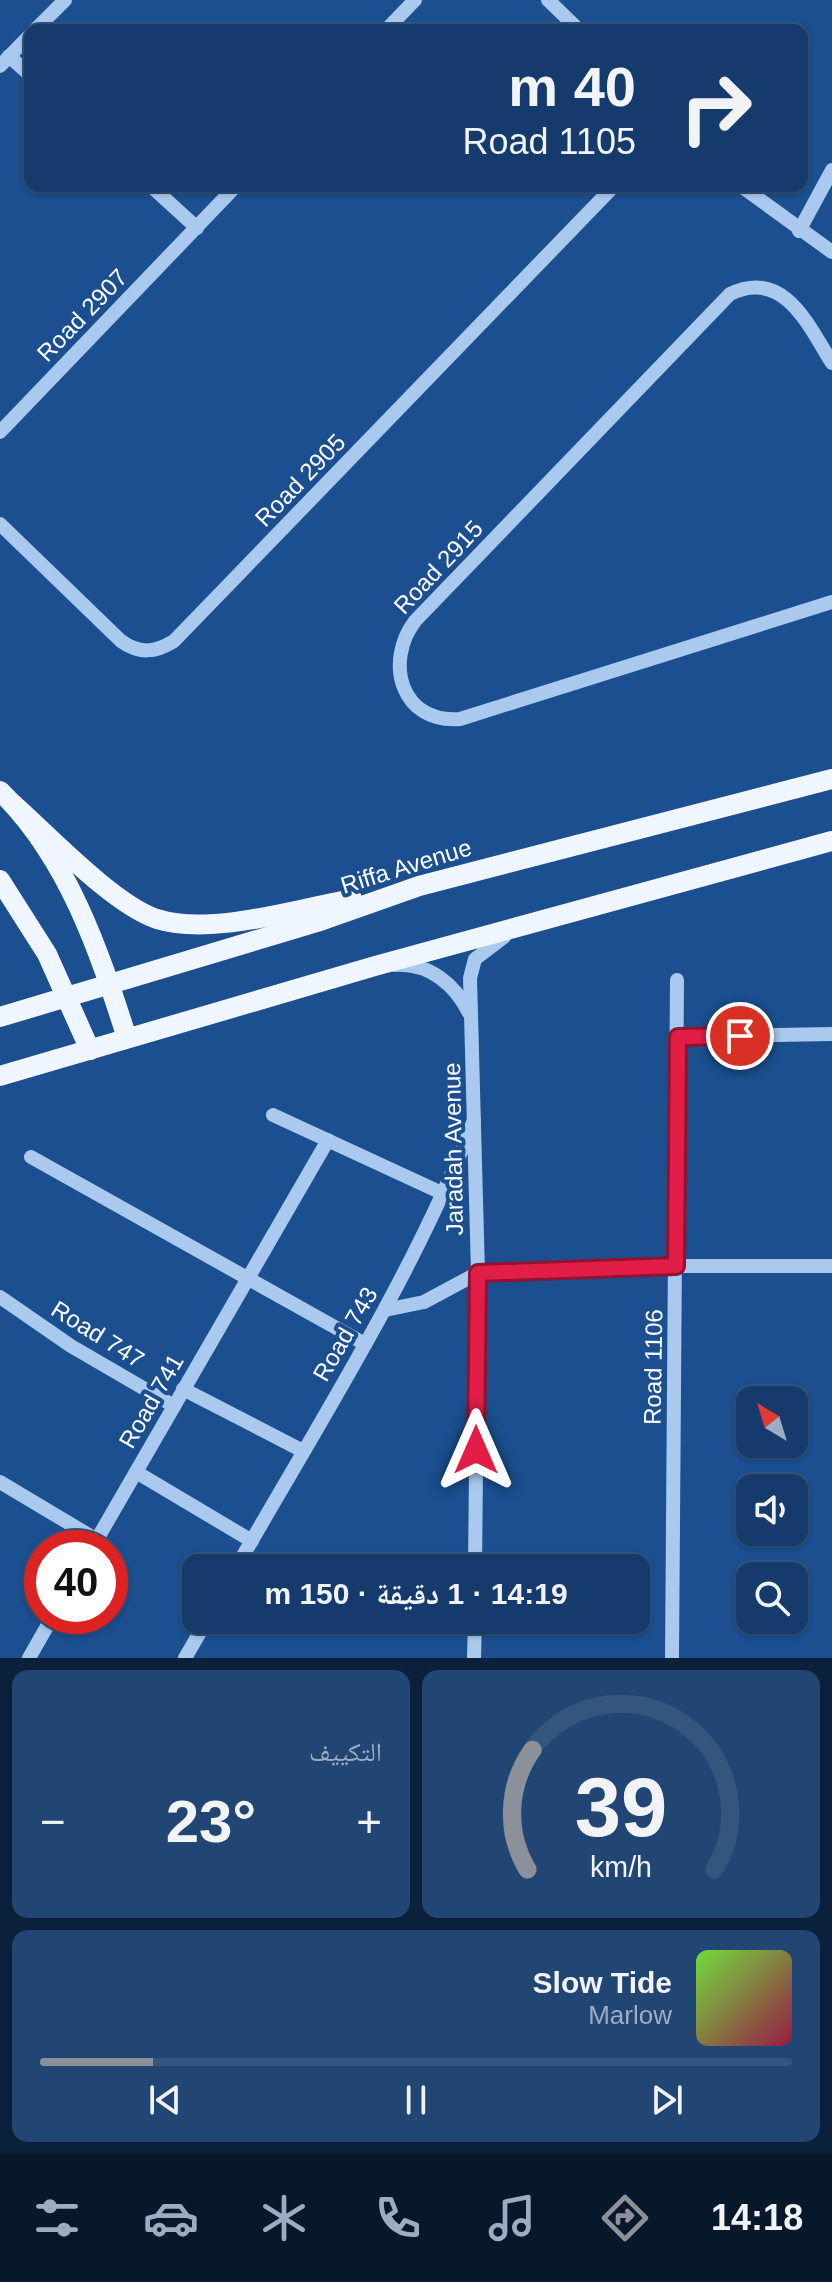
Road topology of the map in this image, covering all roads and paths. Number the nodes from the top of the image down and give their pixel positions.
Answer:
1 (65, 0) edge
2 (415, 0) edge
3 (548, 0) edge
4 (41, 24) edge
5 (392, 24) edge
6 (573, 24) edge
7 (24, 41) edge
8 (5, 61) edge
9 (24, 72) edge
10 (832, 170) edge
11 (158, 192) edge
12 (230, 192) edge
13 (608, 192) edge
14 (749, 192) edge
15 (197, 228) junction
16 (799, 231) junction
17 (832, 252) edge
18 (832, 363) edge
19 (0, 432) edge
20 (0, 524) edge
21 (832, 602) edge
22 (832, 779) edge
23 (7, 798) edge
24 (832, 841) edge
25 (0, 880) edge
26 (419, 886) junction
27 (525, 924) junction
28 (375, 966) junction
29 (677, 980) dead end
30 (110, 986) junction
31 (68, 996) junction
32 (0, 1017) edge
33 (471, 1017) junction
34 (832, 1034) edge
35 (678, 1037) junction
36 (127, 1038) junction
37 (90, 1050) junction
38 (0, 1076) edge
39 (476, 1114) junction
40 (273, 1115) dead end
41 (328, 1140) junction
42 (31, 1157) dead end
43 (444, 1194) junction
44 (676, 1266) junction
45 (832, 1266) edge
46 (478, 1273) junction
47 (248, 1277) junction
48 (0, 1297) edge
49 (385, 1310) junction
50 (365, 1344) junction
51 (183, 1389) junction
52 (174, 1406) junction
53 (303, 1451) junction
54 (136, 1472) junction
55 (0, 1482) edge
56 (73, 1530) edge
57 (102, 1530) edge
58 (252, 1541) junction
59 (244, 1554) edge
60 (475, 1554) edge
61 (43, 1634) edge
62 (199, 1634) edge
63 (475, 1634) edge
64 (29, 1658) edge
65 (185, 1658) edge
66 (474, 1658) edge
67 (672, 1658) edge

1 - 4 street
2 - 5 street
3 - 6 street
7 - 8 street
8 - 9 street
10 - 16 street
11 - 15 street
12 - 15 street, Road 2907
13 - 20 street, Road 2905
14 - 16 street
15 - 19 street, Road 2907
16 - 17 street
18 - 21 street, Road 2915
22 - 26 main road, Riffa Avenue
23 - 26 main road
23 - 30 main road
24 - 27 main road
25 - 31 main road
26 - 30 main road, Riffa Avenue
27 - 28 main road
27 - 33 street, Jaradah Avenue
28 - 33 street
28 - 36 main road
29 - 35 street, Road 1106
30 - 31 main road, Riffa Avenue
30 - 36 main road
31 - 32 main road, Riffa Avenue
31 - 37 main road
33 - 39 street, Jaradah Avenue
34 - 35 street
35 - 44 street, Road 1106
36 - 37 main road
37 - 38 main road
39 - 43 street, Road 743
39 - 46 street, Jaradah Avenue
40 - 41 street
41 - 43 street
41 - 47 street, Road 741
42 - 47 street
43 - 49 street, Road 743
44 - 45 street
44 - 46 street
44 - 67 street, Road 1106
46 - 49 street
46 - 60 street, Jaradah Avenue
47 - 50 street
47 - 51 street, Road 741
48 - 52 street, Road 747
49 - 50 street, Road 743
50 - 53 street, Road 743
51 - 52 street, Road 741
51 - 53 street
52 - 54 street, Road 741
53 - 58 street, Road 743
54 - 57 street, Road 741
54 - 58 street
55 - 56 street
58 - 59 street, Road 743
61 - 64 street
62 - 65 street
63 - 66 street

